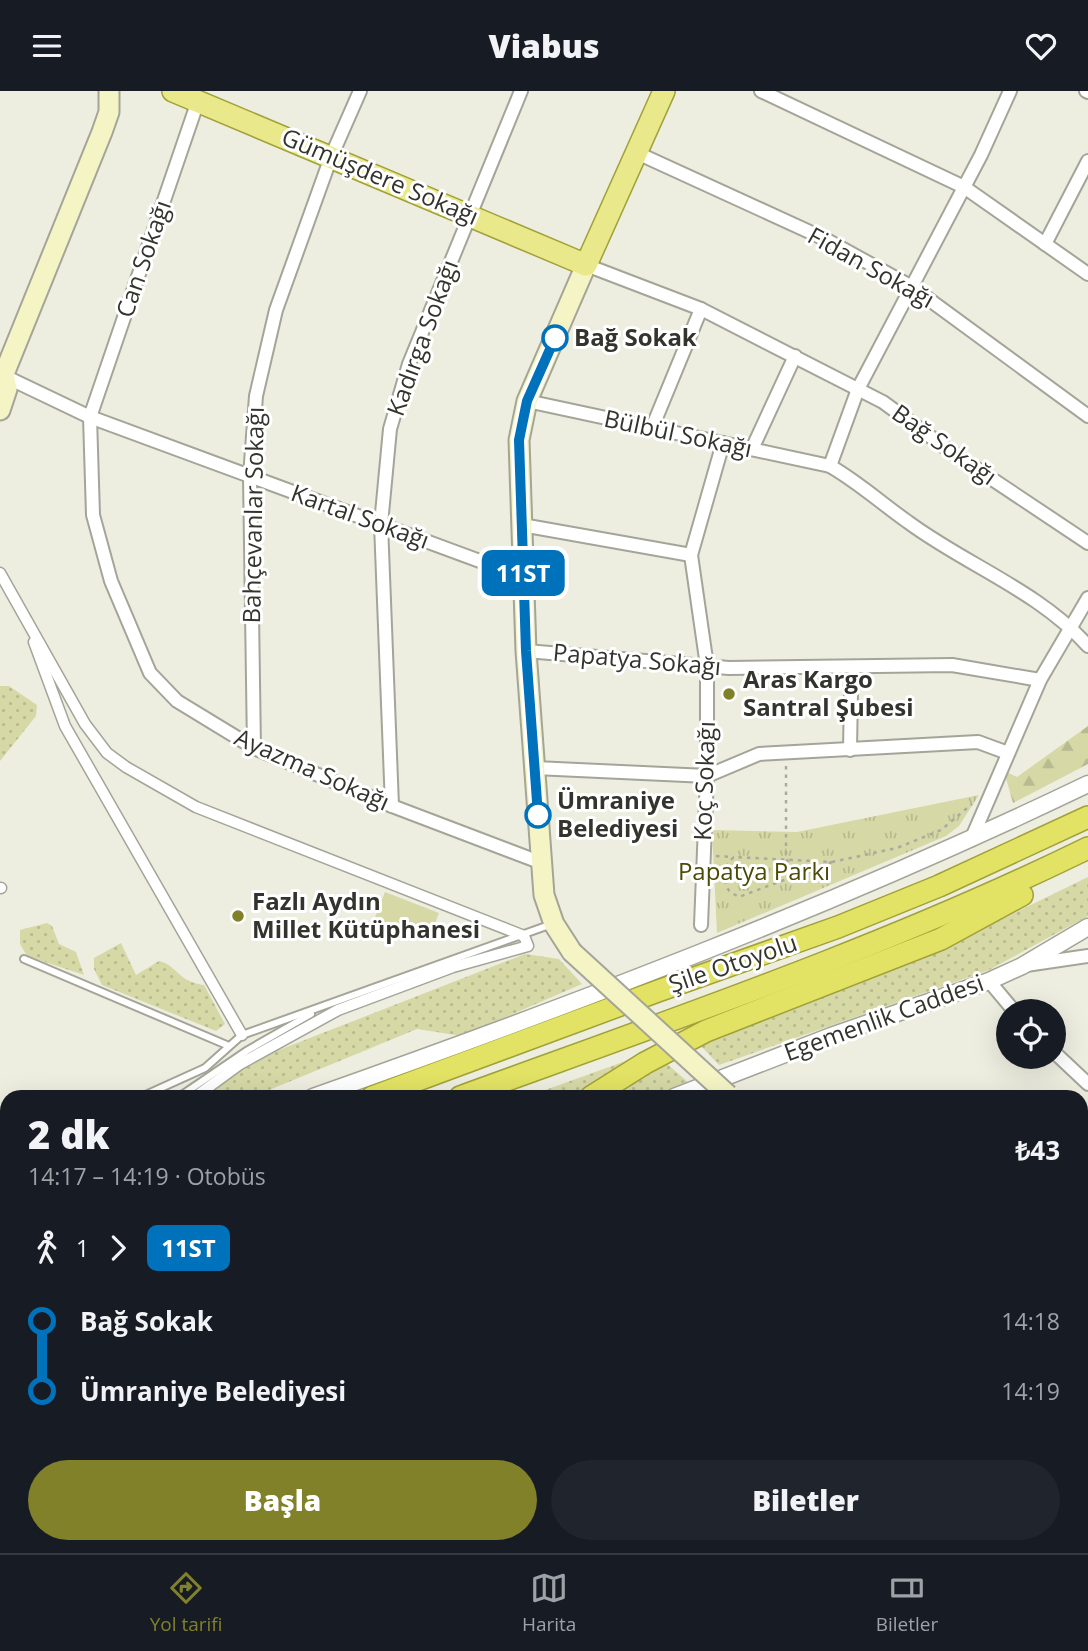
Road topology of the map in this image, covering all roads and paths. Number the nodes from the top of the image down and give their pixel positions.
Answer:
1 (109, 91) edge
2 (173, 91) edge
3 (360, 91) edge
4 (520, 91) edge
5 (664, 91) edge
6 (761, 91) edge
7 (1010, 91) edge
8 (198, 101) junction
9 (635, 152) junction
10 (331, 157) junction
11 (1088, 161) edge
12 (964, 187) junction
13 (470, 215) junction
14 (1045, 244) junction
15 (586, 265) junction
16 (1088, 274) edge
17 (912, 286) junction
18 (701, 309) junction
19 (795, 356) junction
20 (2, 375) edge
21 (858, 389) junction
22 (527, 401) junction
23 (0, 410) edge
24 (1088, 416) edge
25 (90, 417) junction
26 (652, 428) junction
27 (723, 443) junction
28 (752, 449) junction
29 (830, 466) junction
30 (250, 476) junction
31 (381, 524) junction
32 (522, 525) junction
33 (1088, 543) edge
34 (691, 555) junction
35 (0, 573) edge
36 (523, 577) junction
37 (1088, 598) edge
38 (27, 622) junction
39 (1071, 626) junction
40 (1088, 646) edge
41 (526, 651) junction
42 (707, 666) junction
43 (1040, 680) junction
44 (851, 691) dead end
45 (254, 748) junction
46 (850, 750) junction
47 (786, 753) junction
48 (1008, 753) junction
49 (535, 768) junction
50 (707, 776) junction
51 (1088, 784) edge
52 (989, 800) junction
53 (393, 806) junction
54 (1088, 817) edge
55 (971, 840) junction
56 (1088, 848) edge
57 (1088, 858) edge
58 (786, 859) junction
59 (832, 862) junction
60 (542, 863) junction
61 (785, 878) junction
62 (554, 924) junction
63 (701, 925) dead end
64 (1088, 927) edge
65 (524, 936) junction
66 (1088, 956) edge
67 (24, 959) dead end
68 (1022, 966) junction
69 (989, 981) junction
70 (1004, 999) edge
71 (318, 1009) junction
72 (242, 1035) junction
73 (229, 1046) junction
74 (1066, 1063) edge
75 (1088, 1084) edge
76 (156, 1090) edge
77 (190, 1090) edge
78 (205, 1090) edge
79 (333, 1090) edge
80 (391, 1090) edge
81 (479, 1090) edge
82 (602, 1090) edge
83 (692, 1090) edge
84 (722, 1090) edge

1 - 20 main road
2 - 8 main road, Gümüşdere Sokağı
3 - 10 street, Bahçevanlar Sokağı
4 - 13 street, Kadırga Sokağı
5 - 9 main road
6 - 12 street
7 - 12 street
8 - 10 main road, Gümüşdere Sokağı
8 - 25 street, Can Sokağı
9 - 15 main road
9 - 17 street, Fidan Sokağı
10 - 13 main road, Gümüşdere Sokağı
10 - 30 street, Bahçevanlar Sokağı
11 - 14 street
12 - 14 street
12 - 17 street
13 - 15 main road, Gümüşdere Sokağı
13 - 31 street, Kadırga Sokağı
14 - 16 street
15 - 18 street, Bağ Sokağı
15 - 22 main road
17 - 21 street
17 - 24 street, Fidan Sokağı
18 - 19 street, Bağ Sokağı
18 - 26 street
19 - 21 street, Bağ Sokağı
19 - 28 street
20 - 23 main road
20 - 25 street, Kartal Sokağı
21 - 29 street
21 - 33 street, Bağ Sokağı
22 - 26 street, Bülbül Sokağı
22 - 32 main road
25 - 30 street, Kartal Sokağı
25 - 45 street, Ayazma Sokağı
26 - 27 street, Bülbül Sokağı
27 - 28 street, Bülbül Sokağı
27 - 34 street
28 - 29 street, Bülbül Sokağı
29 - 39 street, Bülbül Sokağı
30 - 31 street, Kartal Sokağı
30 - 45 street, Bahçevanlar Sokağı
31 - 36 street, Kartal Sokağı
31 - 53 street, Kadırga Sokağı
32 - 34 street
32 - 36 main road
34 - 42 street, Koç Sokağı
35 - 38 street
36 - 41 main road
37 - 39 street
38 - 65 street
38 - 72 street
39 - 40 street, Bülbül Sokağı
39 - 43 street
41 - 42 street, Papatya Sokağı
41 - 49 main road
42 - 43 street, Papatya Sokağı
42 - 50 street, Koç Sokağı
43 - 48 street
44 - 46 street
45 - 53 street, Ayazma Sokağı
46 - 47 street
46 - 48 street
47 - 50 street
47 - 58 path
48 - 52 street
49 - 50 street
49 - 60 main road
50 - 63 street, Koç Sokağı
51 - 55 street
52 - 55 street
52 - 59 path
53 - 60 street, Ayazma Sokağı
54 - 80 highway, Şile Otoyolu
55 - 79 street
56 - 81 highway, Şile Otoyolu
57 - 82 highway
58 - 59 path
58 - 61 path
58 - 61 path
59 - 61 path
60 - 62 main road
62 - 65 lane
62 - 84 main road, bridge
64 - 68 street, Egemenlik Caddesi
65 - 71 lane
65 - 78 street
66 - 68 street
67 - 73 lane
68 - 69 street, Egemenlik Caddesi
69 - 70 street
69 - 83 street, Egemenlik Caddesi
71 - 72 lane
71 - 77 lane
72 - 73 lane
73 - 76 lane
74 - 75 street

